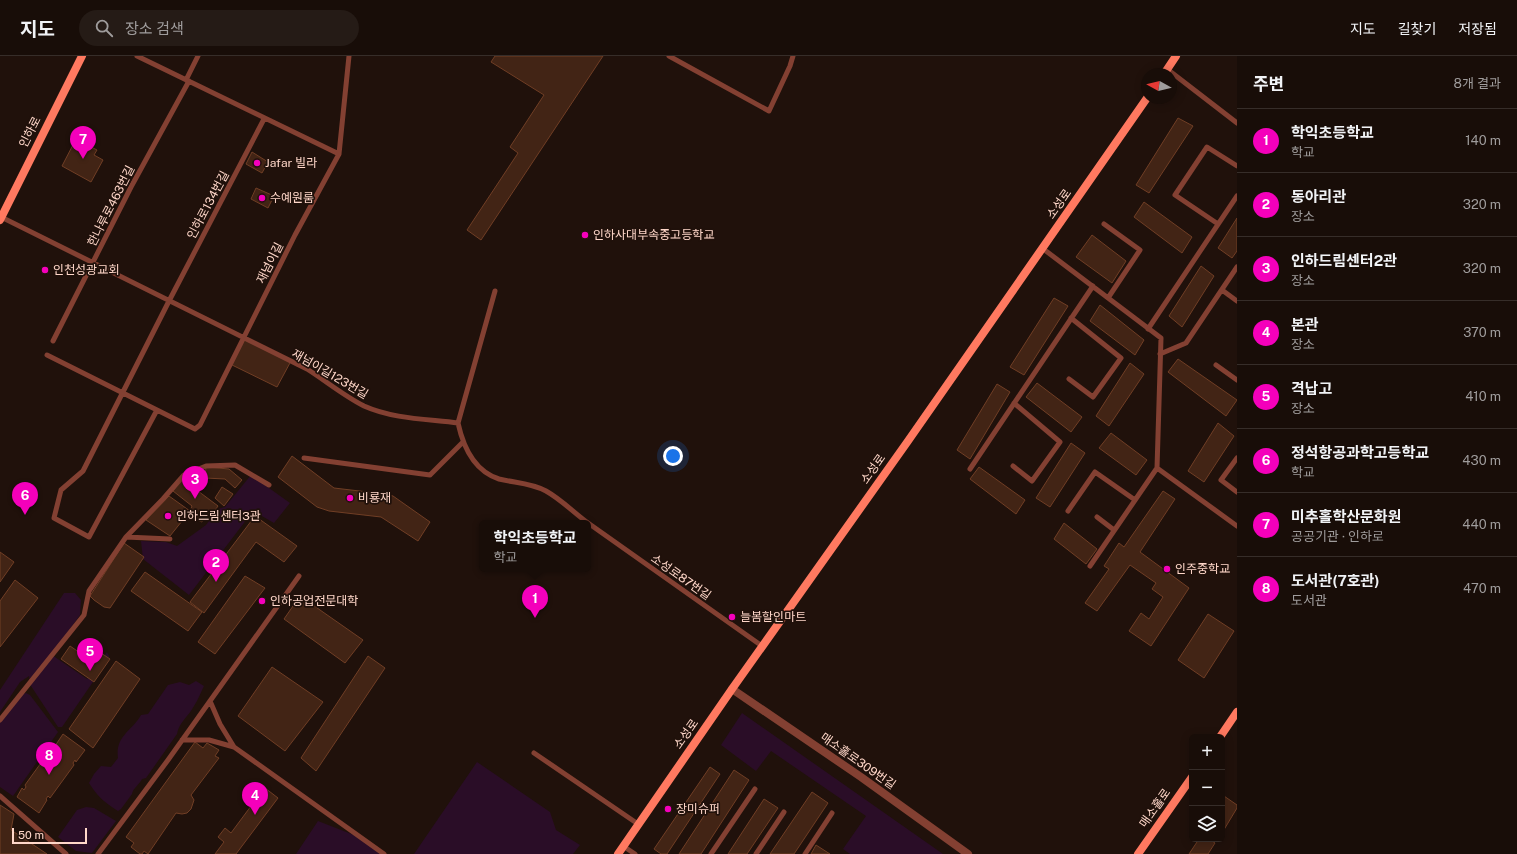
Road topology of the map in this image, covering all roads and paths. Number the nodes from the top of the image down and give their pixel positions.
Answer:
1 (82, 56) edge
2 (137, 56) edge
3 (198, 56) edge
4 (349, 56) edge
5 (669, 56) edge
6 (792, 56) edge
7 (1172, 57) edge
8 (1167, 68) edge
9 (1177, 80) edge
10 (187, 81) junction
11 (1143, 104) edge
12 (264, 119) junction
13 (1237, 123) edge
14 (339, 154) junction
15 (1237, 166) edge
16 (1237, 196) edge
17 (1, 214) edge
18 (1104, 224) dead end
19 (1218, 224) dead end
20 (1042, 248) junction
21 (93, 263) junction
22 (1237, 267) edge
23 (1093, 286) junction
24 (1222, 290) junction
25 (495, 291) dead end
26 (1108, 298) junction
27 (169, 301) junction
28 (1237, 301) edge
29 (1071, 318) junction
30 (1148, 328) junction
31 (244, 338) junction
32 (53, 341) dead end
33 (1160, 354) junction
34 (47, 355) dead end
35 (1216, 365) dead end
36 (1069, 379) dead end
37 (1237, 380) edge
38 (123, 393) junction
39 (1014, 403) junction
40 (157, 410) junction
41 (458, 423) junction
42 (463, 442) junction
43 (1237, 458) edge
44 (1013, 466) dead end
45 (1157, 468) junction
46 (970, 469) dead end
47 (414, 473) junction
48 (269, 485) dead end
49 (1237, 492) edge
50 (1135, 500) junction
51 (1068, 510) dead end
52 (1097, 517) dead end
53 (584, 520) edge
54 (591, 525) edge
55 (1237, 526) edge
56 (1114, 530) junction
57 (126, 537) junction
58 (170, 539) dead end
59 (1090, 566) dead end
60 (299, 576) dead end
61 (762, 646) junction
62 (732, 689) junction
63 (210, 701) junction
64 (1237, 712) edge
65 (0, 720) edge
66 (1222, 734) edge
67 (182, 740) junction
68 (234, 746) junction
69 (534, 753) dead end
70 (1189, 781) edge
71 (755, 789) dead end
72 (0, 796) edge
73 (784, 812) dead end
74 (832, 813) dead end
75 (638, 824) junction
76 (623, 846) junction
77 (66, 854) edge
78 (98, 854) edge
79 (384, 854) edge
80 (618, 854) edge
81 (634, 854) edge
82 (711, 854) edge
83 (756, 854) edge
84 (804, 854) edge
85 (968, 854) edge
86 (1138, 854) edge

1 - 17 main road, 인하로
2 - 10 lane
3 - 10 lane, 한나루로463번길
4 - 14 lane, 재넘이길
5 - 6 lane
7 - 8 main road
9 - 13 lane
10 - 12 lane
10 - 21 lane, 한나루로463번길
11 - 20 main road, 소성로
12 - 14 lane
12 - 27 lane, 인하로134번길
14 - 31 lane, 재넘이길
15 - 19 lane
16 - 30 lane
17 - 21 lane, 재넘이길123번길
18 - 26 lane
20 - 23 lane
20 - 61 main road, 소성로
21 - 27 lane, 재넘이길123번길
21 - 32 lane, 한나루로463번길
22 - 24 lane
23 - 26 lane
23 - 29 lane
24 - 28 lane
24 - 33 lane
25 - 41 lane
26 - 30 lane
27 - 31 lane, 재넘이길123번길
27 - 38 lane, 인하로134번길
29 - 36 lane
29 - 39 lane
30 - 33 lane
31 - 40 lane, 재넘이길
31 - 41 lane, 재넘이길123번길
33 - 45 lane
34 - 38 lane, 재넘이길
35 - 37 lane
38 - 40 lane, 재넘이길
38 - 40 lane
39 - 44 lane
39 - 46 lane
41 - 42 lane
42 - 47 lane
42 - 53 lane, 소성로87번길
43 - 49 lane
45 - 50 lane
45 - 55 lane
47 - 47 lane
48 - 57 lane
50 - 51 lane
50 - 56 lane
52 - 56 lane
54 - 61 lane, 소성로87번길
56 - 59 lane
57 - 58 lane
57 - 65 lane
60 - 63 lane
61 - 62 main road, 소성로
62 - 75 main road, 소성로
62 - 85 street, 매소홀로309번길
63 - 67 lane
63 - 68 lane
64 - 66 main road
67 - 68 lane
67 - 78 lane
68 - 79 lane
69 - 75 lane
70 - 86 main road, 매소홀로
71 - 82 lane
72 - 77 lane
73 - 83 lane
74 - 84 lane
75 - 76 main road, 소성로
76 - 80 main road, 소성로
76 - 81 lane

